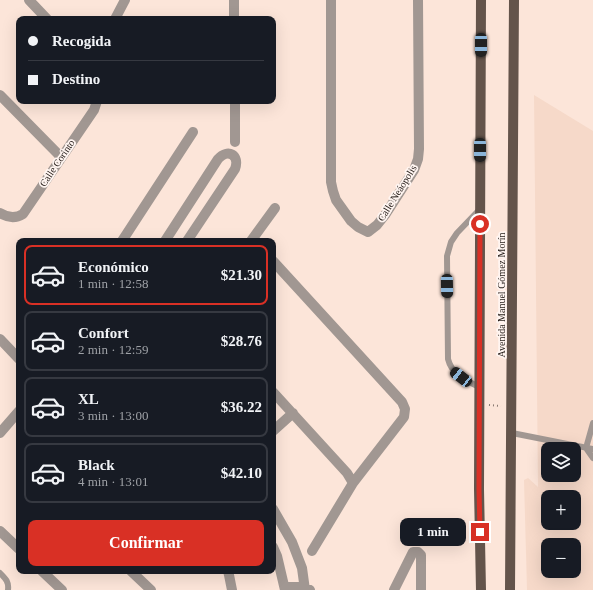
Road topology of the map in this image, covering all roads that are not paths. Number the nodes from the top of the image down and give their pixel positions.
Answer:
1 (29, 0) edge
2 (125, 0) edge
3 (234, 0) edge
4 (331, 0) edge
5 (418, 0) edge
6 (481, 0) edge
7 (514, 0) edge
8 (44, 16) edge
9 (117, 16) edge
10 (234, 16) edge
11 (0, 95) edge
12 (96, 104) edge
13 (235, 104) edge
14 (194, 132) dead end
15 (235, 142) dead end
16 (61, 157) junction
17 (275, 208) dead end
18 (480, 209) junction
19 (0, 213) edge
20 (124, 238) edge
21 (168, 238) edge
22 (189, 238) edge
23 (254, 238) edge
24 (276, 264) edge
25 (0, 339) edge
26 (16, 356) edge
27 (480, 387) junction
28 (276, 398) edge
29 (293, 413) junction
30 (16, 415) edge
31 (593, 423) edge
32 (276, 428) edge
33 (0, 433) edge
34 (512, 433) junction
35 (586, 448) junction
36 (593, 449) edge
37 (593, 458) edge
38 (353, 483) junction
39 (276, 514) edge
40 (0, 531) edge
41 (16, 546) edge
42 (312, 551) dead end
43 (276, 554) edge
44 (0, 573) edge
45 (45, 574) edge
46 (134, 574) edge
47 (229, 574) edge
48 (285, 588) edge
49 (306, 589) edge
50 (8, 590) edge
51 (62, 590) edge
52 (151, 590) edge
53 (232, 590) edge
54 (394, 590) edge
55 (422, 590) edge
56 (482, 590) edge
57 (510, 590) edge

1 - 8 street
2 - 9 street
3 - 10 street
4 - 5 street, Calle Neáopolis
6 - 18 main road
7 - 34 main road, Avenida Manuel Gómez Morín
11 - 16 street
12 - 16 street, Calle Corinto
13 - 15 street
14 - 20 street
16 - 19 street, Calle Corinto
17 - 23 street
18 - 27 main road
18 - 27 lane
21 - 22 street
24 - 38 street
25 - 26 street
27 - 56 main road
28 - 29 street
29 - 32 street
29 - 38 street
30 - 33 street
31 - 35 lane
34 - 35 lane
34 - 57 main road, Avenida Manuel Gómez Morín
35 - 36 lane
35 - 37 lane
38 - 42 street
39 - 49 street
40 - 41 street
43 - 48 street
44 - 50 lane
45 - 51 street
46 - 52 street
47 - 53 street
48 - 49 street
54 - 55 street

